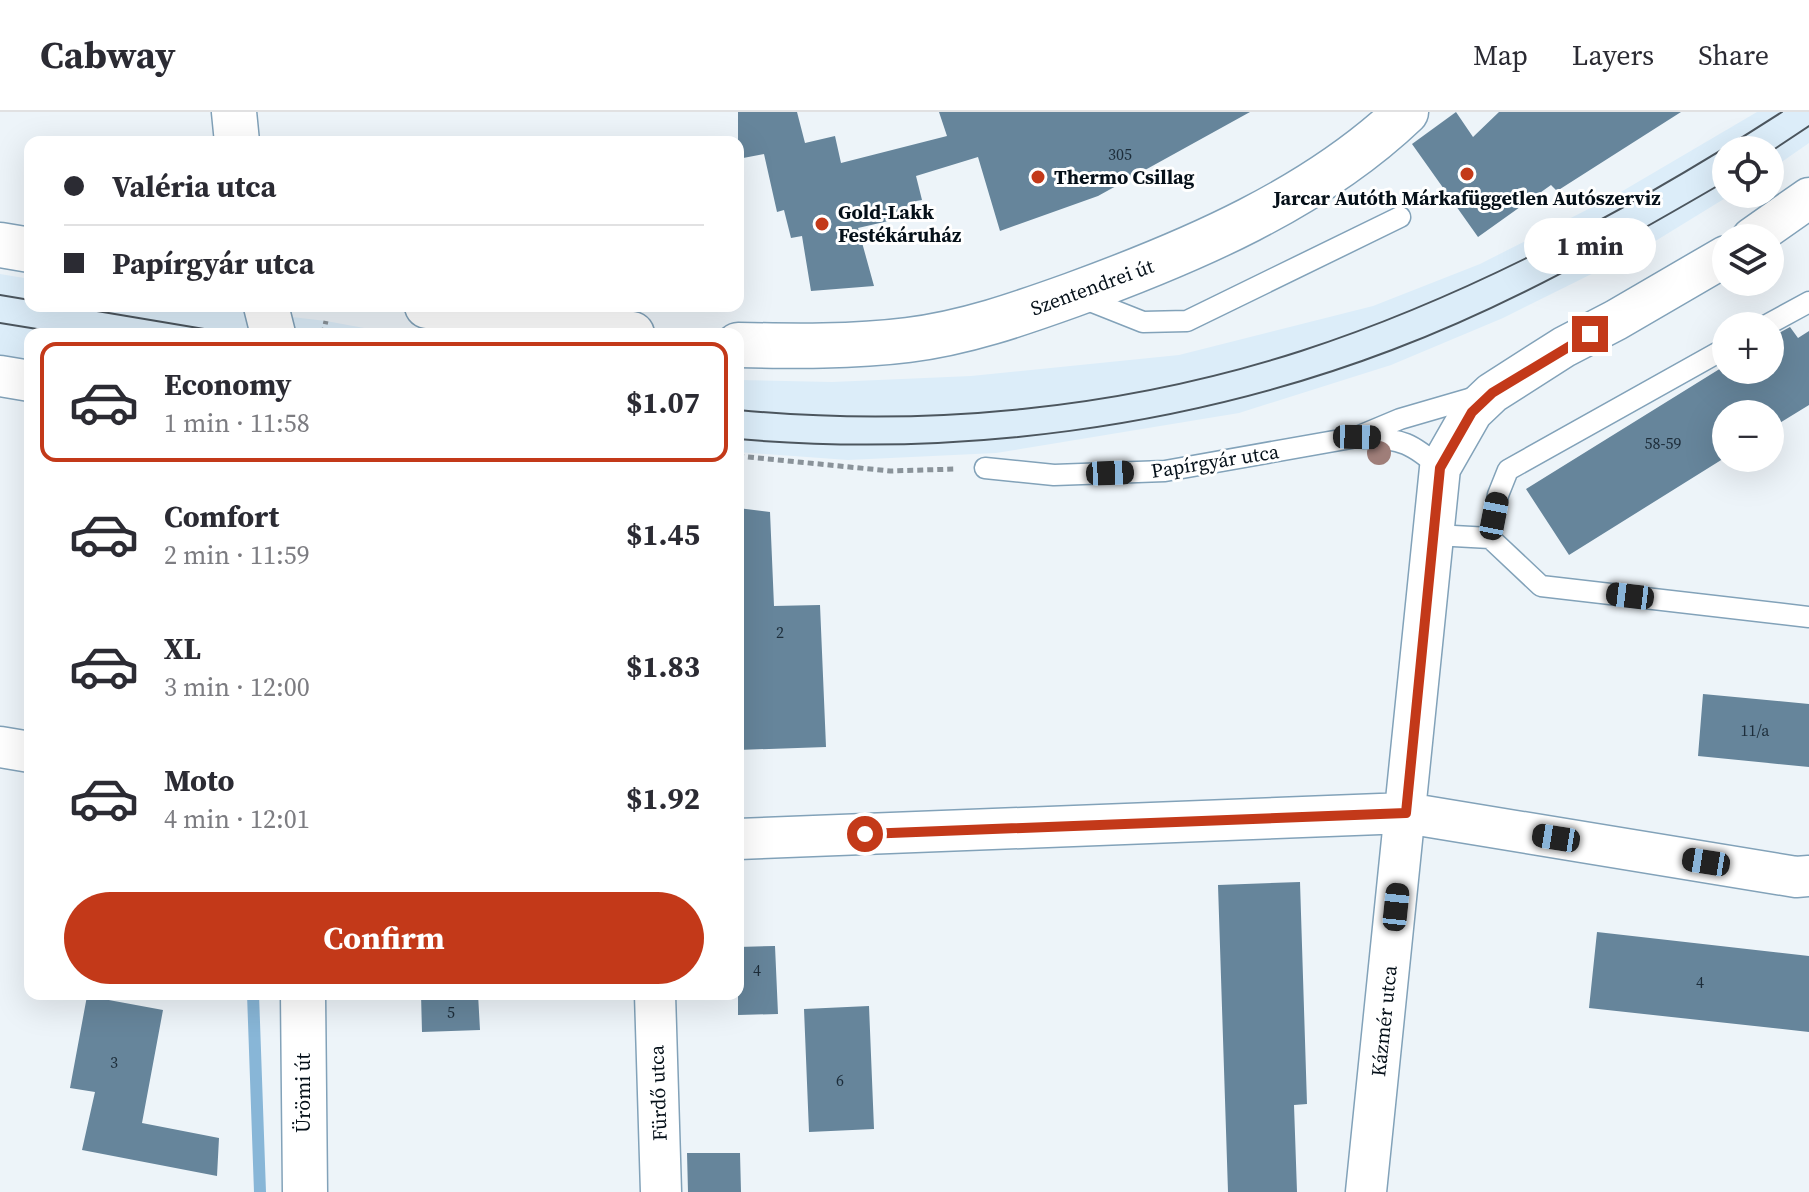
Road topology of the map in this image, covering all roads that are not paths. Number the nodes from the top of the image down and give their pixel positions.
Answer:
1 (234, 112) edge
2 (1406, 112) edge
3 (236, 136) edge
4 (1809, 198) edge
5 (1400, 217) dead end
6 (1772, 224) edge
7 (0, 245) edge
8 (24, 249) edge
9 (1712, 264) edge
10 (1072, 294) junction
11 (1809, 302) edge
12 (471, 312) edge
13 (1784, 316) edge
14 (588, 328) edge
15 (744, 345) edge
16 (1712, 356) edge
17 (0, 376) edge
18 (24, 380) edge
19 (1492, 393) junction
20 (1357, 437) junction
21 (985, 468) road end
22 (1440, 468) junction
23 (1435, 535) junction
24 (1490, 538) junction
25 (1809, 617) edge
26 (0, 747) edge
27 (24, 751) edge
28 (1406, 813) junction
29 (744, 839) edge
30 (1809, 876) edge
31 (303, 1000) edge
32 (655, 1000) edge
33 (305, 1192) edge
34 (661, 1192) edge
35 (1366, 1192) edge

1 - 3 main road
2 - 10 main road, Szentendrei út
4 - 6 street
5 - 10 lane
7 - 8 main road
9 - 19 street, Papírgyár utca
10 - 15 main road, Szentendrei út
11 - 13 lane
12 - 14 main road
16 - 24 lane
17 - 18 street
19 - 20 lane, Papírgyár utca
19 - 22 street, Papírgyár utca
20 - 21 lane, Papírgyár utca
20 - 22 lane
22 - 23 street, Kázmér utca
23 - 24 lane
23 - 28 street, Kázmér utca
24 - 25 lane
26 - 27 street
28 - 29 street
28 - 30 street
28 - 35 street, Kázmér utca
31 - 33 main road, Ürömi út
32 - 34 street, Fürdő utca

